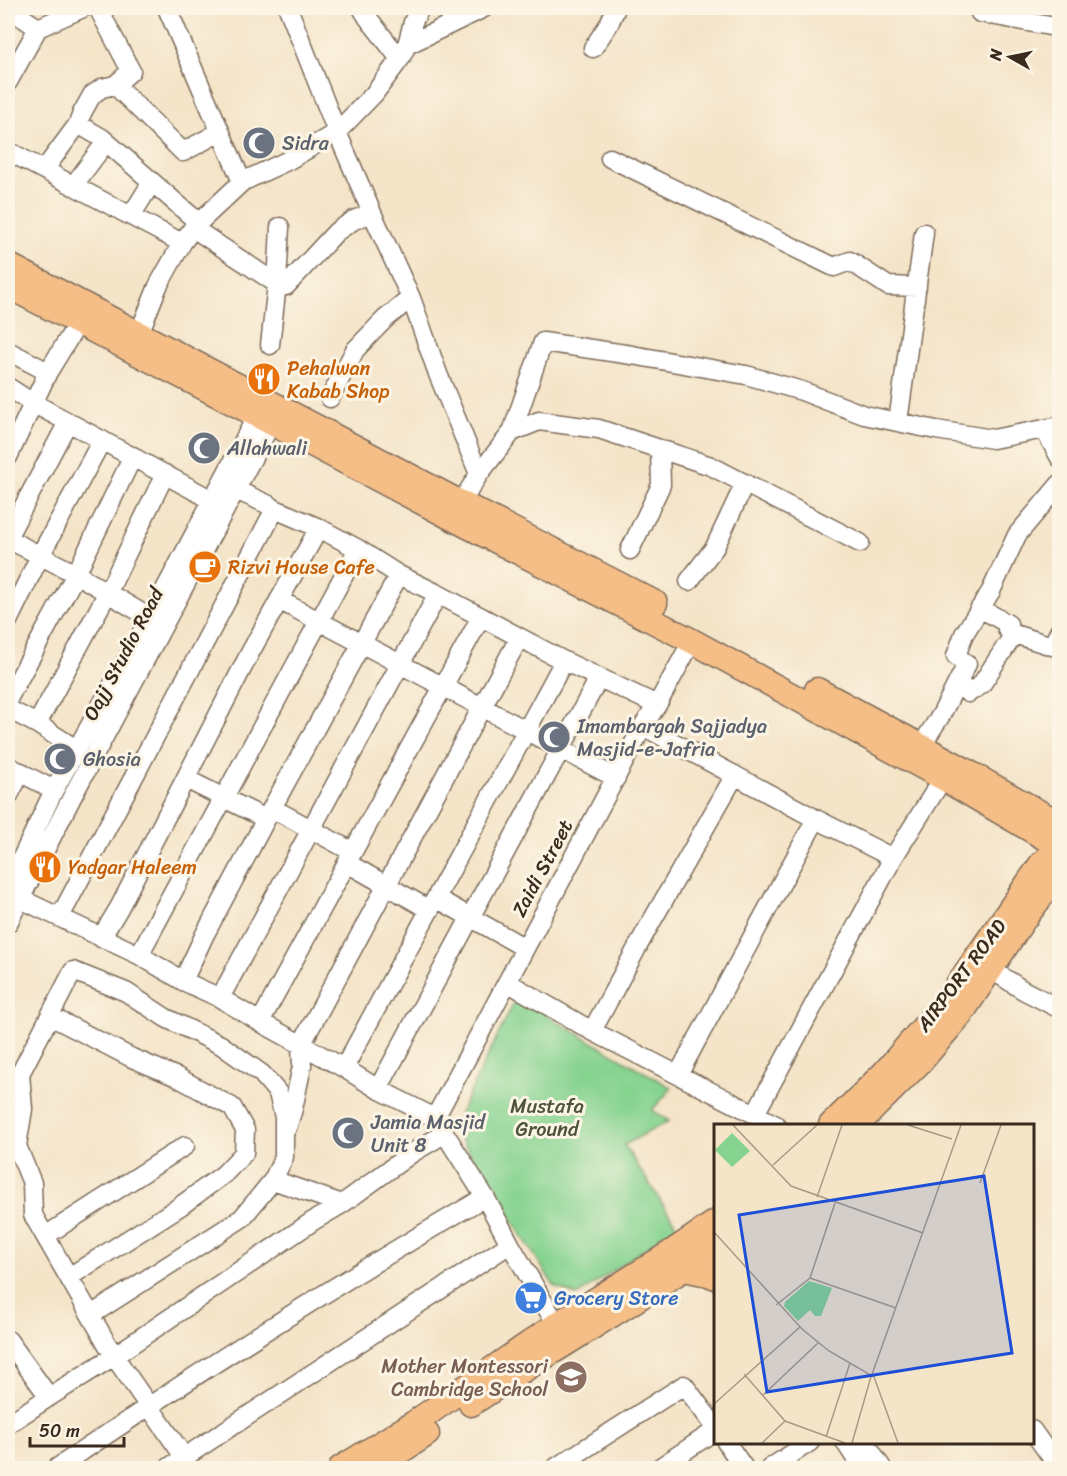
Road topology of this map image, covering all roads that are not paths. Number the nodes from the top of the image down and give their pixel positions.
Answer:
1 (8, 8) edge
2 (83, 8) edge
3 (98, 8) edge
4 (166, 8) edge
5 (288, 8) edge
6 (362, 8) edge
7 (420, 8) edge
8 (484, 8) edge
9 (616, 8) edge
10 (980, 13) dead end
11 (38, 28) junction
12 (1059, 28) edge
13 (593, 48) dead end
14 (404, 52) junction
15 (8, 81) edge
16 (115, 85) junction
17 (78, 124) junction
18 (220, 132) junction
19 (337, 132) junction
20 (106, 142) junction
21 (8, 151) edge
22 (610, 158) dead end
23 (44, 170) junction
24 (152, 182) junction
25 (242, 182) junction
26 (74, 186) junction
27 (372, 213) junction
28 (130, 216) junction
29 (196, 226) junction
30 (280, 227) dead end
31 (924, 233) dead end
32 (182, 243) junction
33 (8, 265) edge
34 (277, 284) junction
35 (8, 286) edge
36 (917, 287) junction
37 (411, 298) junction
38 (78, 323) junction
39 (135, 342) junction
40 (270, 345) dead end
41 (8, 351) edge
42 (48, 372) junction
43 (8, 387) edge
44 (330, 398) dead end
45 (33, 404) junction
46 (268, 411) junction
47 (68, 422) junction
48 (898, 422) junction
49 (1052, 427) edge
50 (512, 432) junction
51 (102, 440) junction
52 (660, 449) junction
53 (133, 456) junction
54 (8, 457) edge
55 (1059, 458) edge
56 (165, 474) junction
57 (479, 474) junction
58 (745, 483) junction
59 (1059, 484) edge
60 (236, 490) junction
61 (212, 500) junction
62 (275, 509) junction
63 (456, 511) junction
64 (319, 528) junction
65 (8, 537) edge
66 (861, 543) dead end
67 (358, 549) junction
68 (630, 550) dead end
69 (40, 556) junction
70 (76, 574) junction
71 (399, 575) junction
72 (689, 581) dead end
73 (108, 592) junction
74 (438, 594) junction
75 (279, 600) junction
76 (980, 609) junction
77 (481, 617) junction
78 (150, 618) junction
79 (8, 621) edge
80 (319, 621) junction
81 (1059, 630) edge
82 (1014, 634) junction
83 (519, 638) junction
84 (692, 640) junction
85 (361, 644) junction
86 (564, 661) junction
87 (400, 664) junction
88 (599, 678) junction
89 (958, 681) junction
90 (443, 687) junction
91 (8, 699) edge
92 (657, 705) junction
93 (482, 707) junction
94 (8, 709) edge
95 (37, 724) junction
96 (643, 726) junction
97 (526, 730) junction
98 (921, 746) junction
99 (76, 749) junction
100 (561, 749) junction
101 (14, 769) edge
102 (948, 770) junction
103 (735, 775) junction
104 (616, 778) junction
105 (186, 779) junction
106 (54, 790) junction
107 (8, 797) edge
108 (224, 798) junction
109 (269, 814) junction
110 (816, 819) junction
111 (1059, 824) edge
112 (311, 830) junction
113 (1059, 847) edge
114 (350, 858) junction
115 (893, 858) junction
116 (1059, 872) edge
117 (386, 885) junction
118 (12, 893) edge
119 (433, 904) junction
120 (60, 917) junction
121 (470, 917) junction
122 (8, 923) edge
123 (101, 938) junction
124 (525, 948) junction
125 (140, 955) junction
126 (983, 964) junction
127 (183, 981) junction
128 (507, 982) junction
129 (220, 998) junction
130 (1059, 1009) edge
131 (50, 1016) junction
132 (260, 1022) junction
133 (592, 1031) junction
134 (301, 1045) junction
135 (344, 1068) junction
136 (678, 1075) junction
137 (378, 1089) junction
138 (754, 1114) junction
139 (774, 1124) edge
140 (832, 1124) edge
141 (858, 1124) edge
142 (440, 1126) junction
143 (284, 1137) junction
144 (12, 1146) edge
145 (185, 1146) dead end
146 (273, 1180) junction
147 (485, 1197) junction
148 (342, 1203) junction
149 (45, 1236) junction
150 (713, 1240) edge
151 (510, 1244) junction
152 (684, 1269) junction
153 (714, 1276) edge
154 (69, 1277) junction
155 (91, 1315) junction
156 (562, 1334) junction
157 (8, 1340) edge
158 (114, 1356) junction
159 (49, 1397) junction
160 (149, 1406) junction
161 (8, 1424) edge
162 (714, 1426) edge
163 (714, 1430) edge
164 (1034, 1433) edge
165 (727, 1443) edge
166 (808, 1443) edge
167 (846, 1443) edge
168 (866, 1443) edge
169 (185, 1458) junction
170 (57, 1468) edge
171 (168, 1468) edge
172 (341, 1468) edge
173 (375, 1468) edge
174 (555, 1468) edge
175 (659, 1468) edge
176 (744, 1468) edge
177 (770, 1468) edge
178 (862, 1468) edge
179 (882, 1468) edge
180 (1059, 1468) edge

1 - 11 street
2 - 11 street
3 - 16 street
4 - 18 street
5 - 19 street
6 - 14 street
7 - 14 street
8 - 14 street
9 - 13 street
10 - 12 street
11 - 15 street
14 - 19 street
16 - 17 street
16 - 18 street
17 - 20 street
17 - 23 street
18 - 25 street
19 - 25 street
19 - 27 street
20 - 24 street
20 - 26 street
21 - 23 street
22 - 36 street
23 - 26 street
24 - 28 street
24 - 29 street
25 - 29 street
26 - 28 street
27 - 34 street
27 - 37 street
28 - 32 street
29 - 32 street
29 - 34 street
30 - 34 street
31 - 36 street
32 - 39 street
33 - 39 main road
34 - 40 street
35 - 38 main road
36 - 48 street
37 - 44 street
37 - 57 street
38 - 39 main road
38 - 42 street
39 - 46 main road
41 - 42 street
42 - 45 street
43 - 45 street
45 - 47 street
45 - 54 street
46 - 60 street, Oajj Studio Road
46 - 61 street, Oajj Studio Road
46 - 63 main road
47 - 51 street
47 - 65 street
48 - 49 street
48 - 50 street
49 - 55 street
50 - 52 street
50 - 57 street
51 - 53 street
51 - 69 street
52 - 58 street
52 - 68 street
53 - 56 street
53 - 70 street
56 - 61 street
56 - 73 street
57 - 63 street
58 - 66 street
58 - 72 street
59 - 76 street
60 - 62 street
60 - 118 street, Oajj Studio Road
61 - 78 street, Oajj Studio Road
62 - 64 street
62 - 120 street
63 - 84 main road
63 - 98 main road
64 - 67 street
64 - 75 street
65 - 69 street
67 - 71 street
67 - 80 street
69 - 70 street
69 - 79 street
70 - 73 street
70 - 91 street
71 - 74 street
71 - 85 street
73 - 78 street
73 - 95 street
74 - 77 street
74 - 87 street
75 - 80 street
75 - 105 street
76 - 82 street
76 - 89 street
77 - 83 street
77 - 90 street
78 - 99 street, Oajj Studio Road
80 - 85 street
80 - 108 street
81 - 82 street
82 - 89 street
83 - 86 street
83 - 93 street
84 - 92 street, Zaidi Street
84 - 102 main road
85 - 87 street
85 - 109 street
86 - 88 street
86 - 97 street
87 - 90 street
87 - 112 street
88 - 92 street
88 - 100 street
89 - 98 street
90 - 93 street
90 - 114 street
92 - 96 street, Zaidi Street
93 - 97 street
93 - 117 street
94 - 95 street
95 - 99 street
96 - 103 street
96 - 104 street, Zaidi Street
97 - 100 street
97 - 119 street
98 - 102 main road
99 - 106 street, Oajj Studio Road
100 - 104 street
100 - 121 street
101 - 106 street
101 - 107 street
102 - 111 main road
102 - 113 main road
102 - 115 street
103 - 110 street
103 - 133 street
104 - 124 street, Zaidi Street
105 - 108 street
105 - 123 street
106 - 118 street, Oajj Studio Road
108 - 109 street
108 - 125 street
109 - 112 street
109 - 127 street
110 - 115 street
110 - 136 street
112 - 114 street
112 - 129 street
113 - 126 main road, AIRPORT ROAD
114 - 117 street
114 - 132 street
115 - 138 street
116 - 126 main road
117 - 119 street
117 - 134 street
118 - 120 street
118 - 122 street, Oajj Studio Road
119 - 121 street
119 - 135 street
120 - 123 street
121 - 124 street
121 - 137 street
123 - 125 street
124 - 128 street, Zaidi Street
125 - 127 street
126 - 130 street
126 - 140 main road, AIRPORT ROAD
126 - 141 main road
127 - 129 street
128 - 133 street
128 - 142 street, Zaidi Street
129 - 132 street
131 - 143 street
131 - 144 street
131 - 154 street
132 - 134 street
133 - 136 street
134 - 135 street
134 - 143 street
135 - 137 street
136 - 138 street
137 - 142 street
138 - 139 street
142 - 147 street
142 - 148 street
143 - 146 street
144 - 149 street
145 - 149 street
146 - 148 street
146 - 155 street
147 - 151 street
147 - 160 street
148 - 158 street
149 - 154 street
150 - 152 main road
150 - 156 main road
151 - 156 street
151 - 169 street
152 - 153 main road
152 - 156 main road
154 - 155 street
155 - 158 street
156 - 172 main road
156 - 173 main road
157 - 159 street
158 - 159 street
158 - 160 street
159 - 161 street
160 - 169 street
160 - 170 street
162 - 174 street
163 - 175 street
164 - 180 street
165 - 176 street
166 - 177 street
167 - 178 street
168 - 179 street
169 - 171 street

